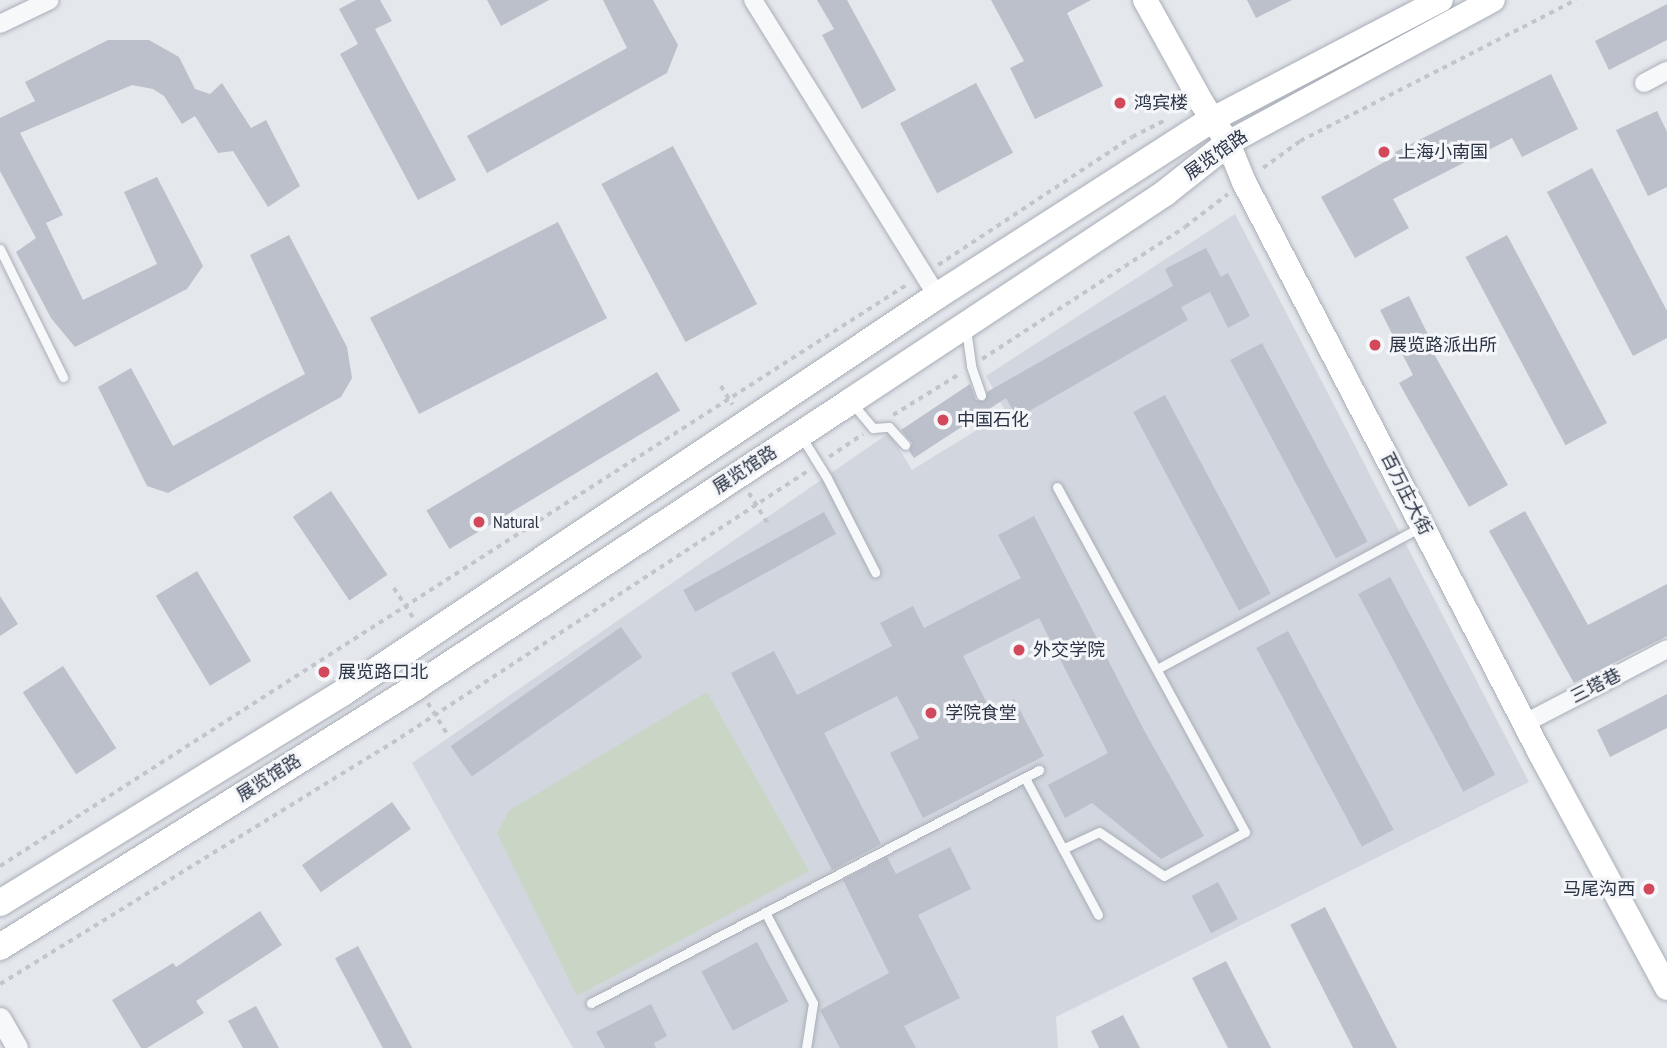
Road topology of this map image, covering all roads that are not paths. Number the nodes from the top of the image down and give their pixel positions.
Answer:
1 (50, 0) edge
2 (753, 0) edge
3 (1145, 0) edge
4 (1441, 0) edge
5 (1493, 0) edge
6 (0, 24) edge
7 (1667, 71) edge
8 (1644, 83) dead end
9 (1207, 111) junction
10 (1228, 143) junction
11 (0, 249) edge
12 (931, 285) junction
13 (966, 324) junction
14 (63, 377) dead end
15 (981, 395) dead end
16 (851, 401) junction
17 (800, 435) junction
18 (905, 445) dead end
19 (1057, 487) dead end
20 (1422, 526) junction
21 (875, 572) dead end
22 (1667, 649) edge
23 (1157, 669) junction
24 (1525, 723) junction
25 (1039, 771) dead end
26 (1025, 778) junction
27 (1063, 849) junction
28 (0, 903) edge
29 (765, 912) junction
30 (1098, 915) dead end
31 (0, 947) edge
32 (1667, 988) edge
33 (591, 1003) dead end
34 (0, 1018) edge
35 (17, 1048) edge
36 (806, 1048) edge

1 - 6 street
2 - 12 street
3 - 9 main road, 百万庄大街
4 - 9 main road, 展览馆路
5 - 10 main road, 展览馆路
7 - 8 street
9 - 10 main road, 百万庄大街
9 - 12 main road, 展览馆路
10 - 13 main road, 展览馆路
10 - 20 main road, 百万庄大街
11 - 14 lane
12 - 28 main road, 展览馆路
13 - 15 lane
13 - 16 main road, 展览馆路
16 - 17 main road, 展览馆路
16 - 18 lane
17 - 21 lane
17 - 31 main road, 展览馆路
19 - 23 lane
20 - 23 lane
20 - 24 main road, 百万庄大街
22 - 24 street, 三塔巷
23 - 27 lane
24 - 32 main road, 百万庄大街
25 - 26 lane
26 - 27 lane
26 - 29 lane
27 - 30 lane
29 - 33 lane
29 - 36 lane
34 - 35 street

